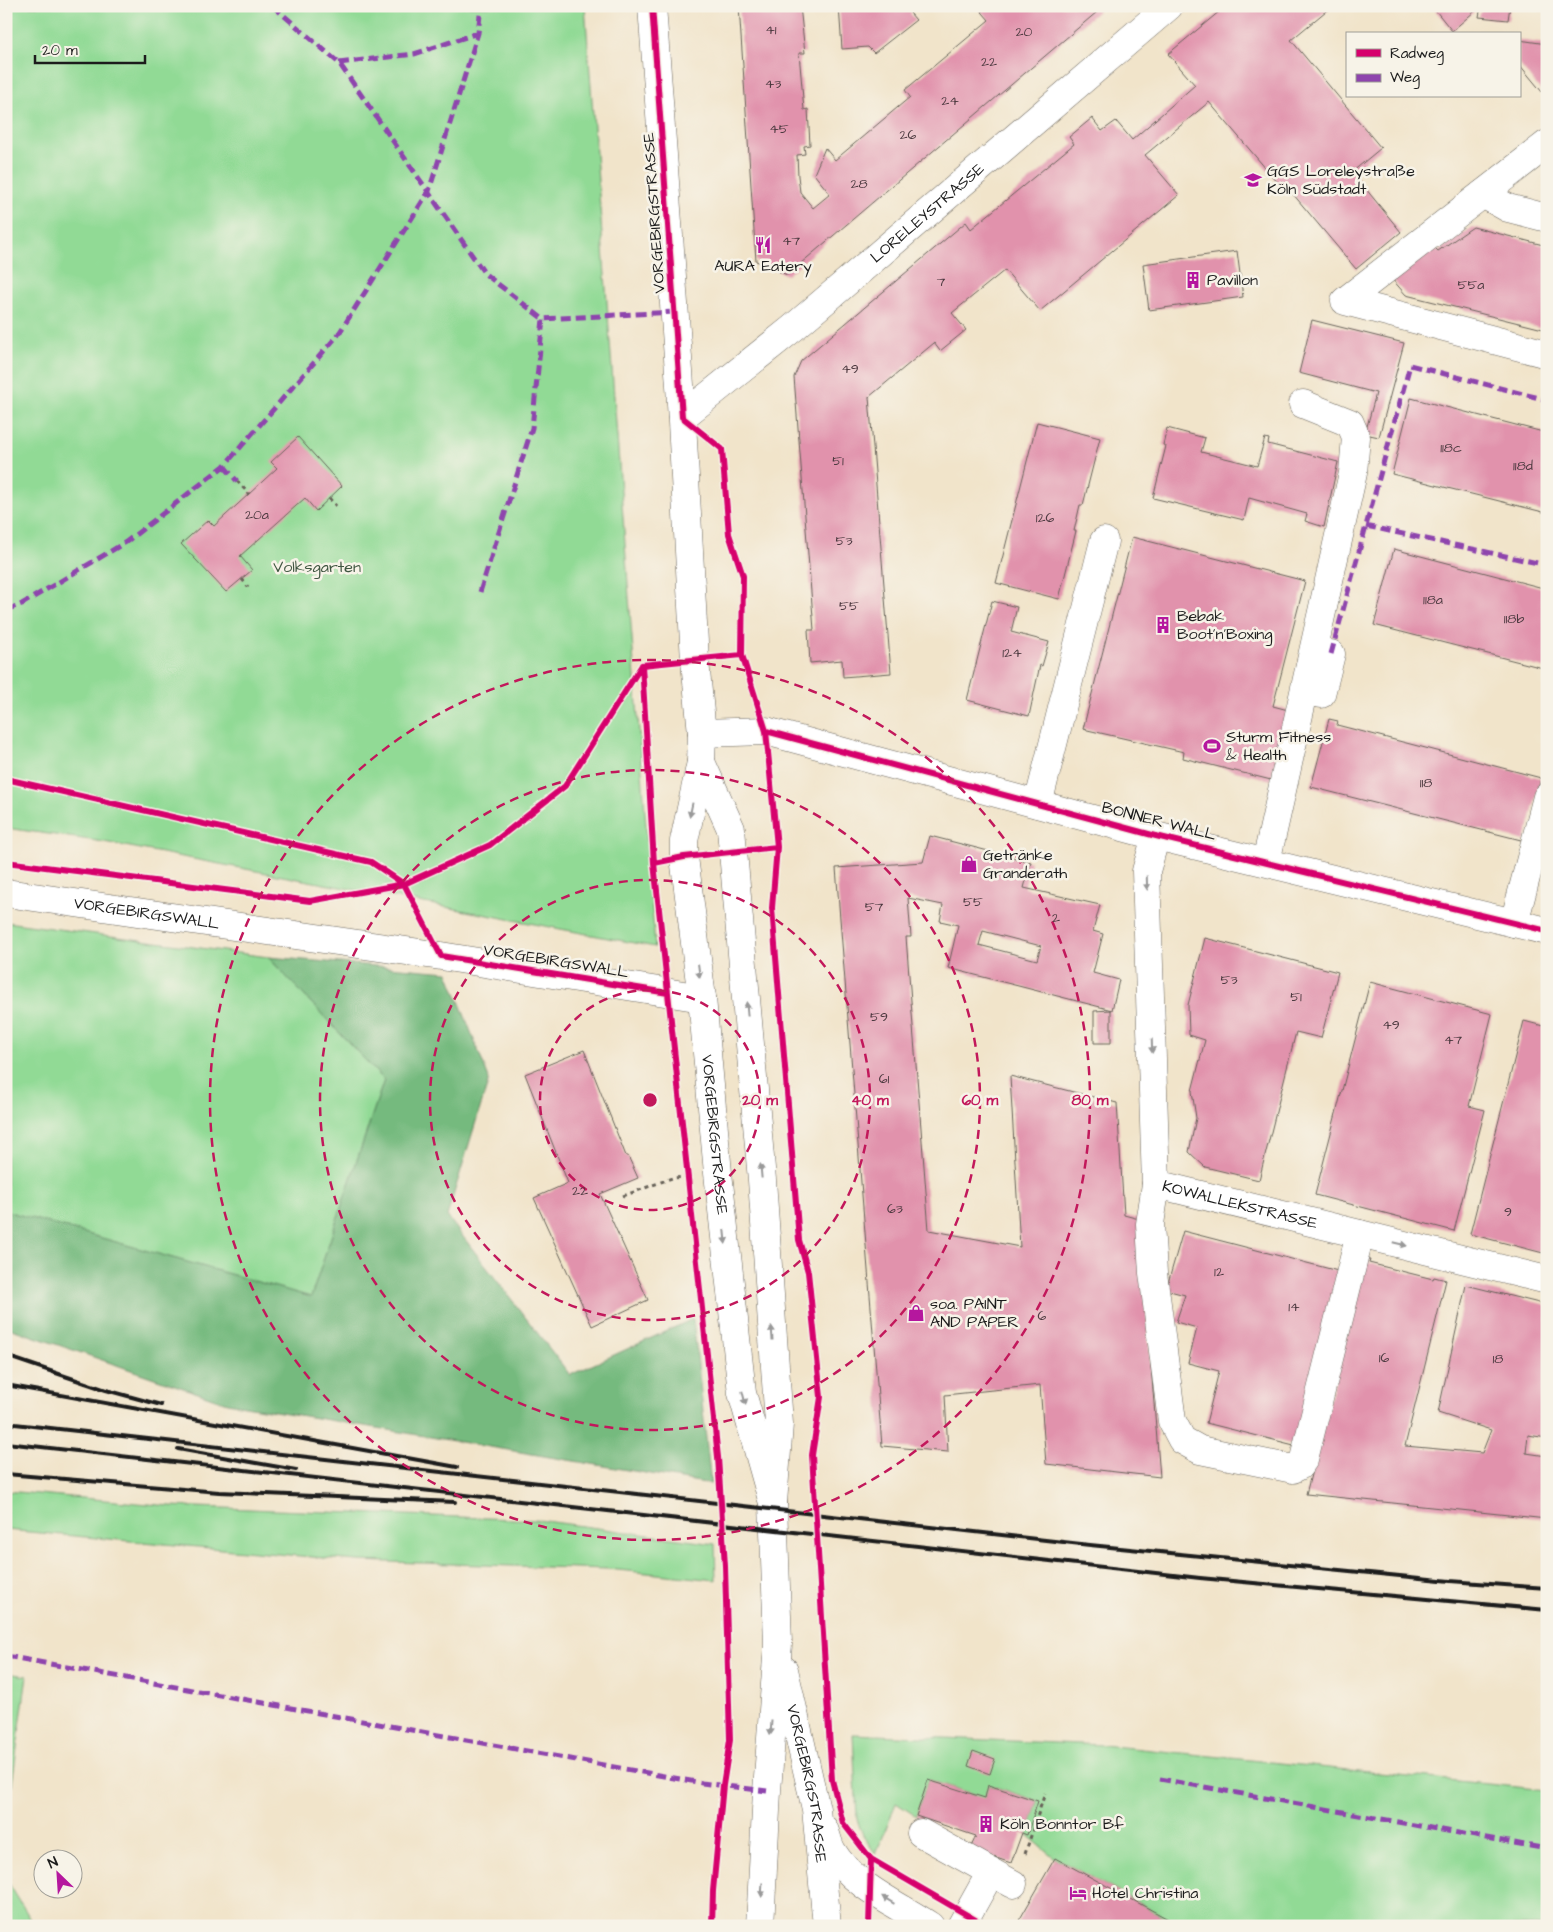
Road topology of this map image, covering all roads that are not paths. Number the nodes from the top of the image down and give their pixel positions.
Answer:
1 (652, 6) edge
2 (1169, 6) edge
3 (1547, 144) edge
4 (1483, 194) junction
5 (1547, 218) edge
6 (1547, 354) edge
7 (1303, 404) dead end
8 (682, 417) junction
9 (1104, 541) dead end
10 (1331, 654) dead end
11 (702, 733) junction
12 (701, 762) junction
13 (1547, 797) edge
14 (1038, 804) junction
15 (1156, 836) junction
16 (1270, 864) junction
17 (6, 893) edge
18 (1514, 923) junction
19 (1547, 931) edge
20 (702, 998) junction
21 (1156, 1184) junction
22 (1360, 1234) junction
23 (1547, 1280) edge
24 (773, 1504) junction
25 (778, 1644) junction
26 (816, 1809) junction
27 (921, 1833) dead end
28 (760, 1926) edge
29 (827, 1926) edge
30 (930, 1926) edge
31 (961, 1926) edge

1 - 8 main road, VORGEBIRGSTRASSE
2 - 8 main road, LORELEYSTRASSE
3 - 4 main road
4 - 5 main road
4 - 6 main road
7 - 16 main road
8 - 11 main road, VORGEBIRGSTRASSE
9 - 14 main road
10 - 16 main road
11 - 12 main road, VORGEBIRGSTRASSE
11 - 14 main road, BONNER WALL
12 -> 20 main road, VORGEBIRGSTRASSE
24 -> 12 main road, VORGEBIRGSTRASSE
13 - 18 main road
14 - 15 main road, BONNER WALL
15 - 16 main road, BONNER WALL
15 -> 21 main road, KOWALLEKSTRASSE
16 - 18 main road, BONNER WALL
17 - 20 main road, VORGEBIRGSWALL
18 - 19 main road, BONNER WALL
20 -> 24 main road, VORGEBIRGSTRASSE
21 - 22 main road, KOWALLEKSTRASSE
21 - 22 main road
22 -> 23 main road, KOWALLEKSTRASSE
24 - 25 main road, VORGEBIRGSTRASSE
25 - 26 main road, VORGEBIRGSTRASSE
25 -> 28 main road, VORGEBIRGSTRASSE
26 - 29 main road, VORGEBIRGSTRASSE
30 -> 26 main road
27 - 31 main road

